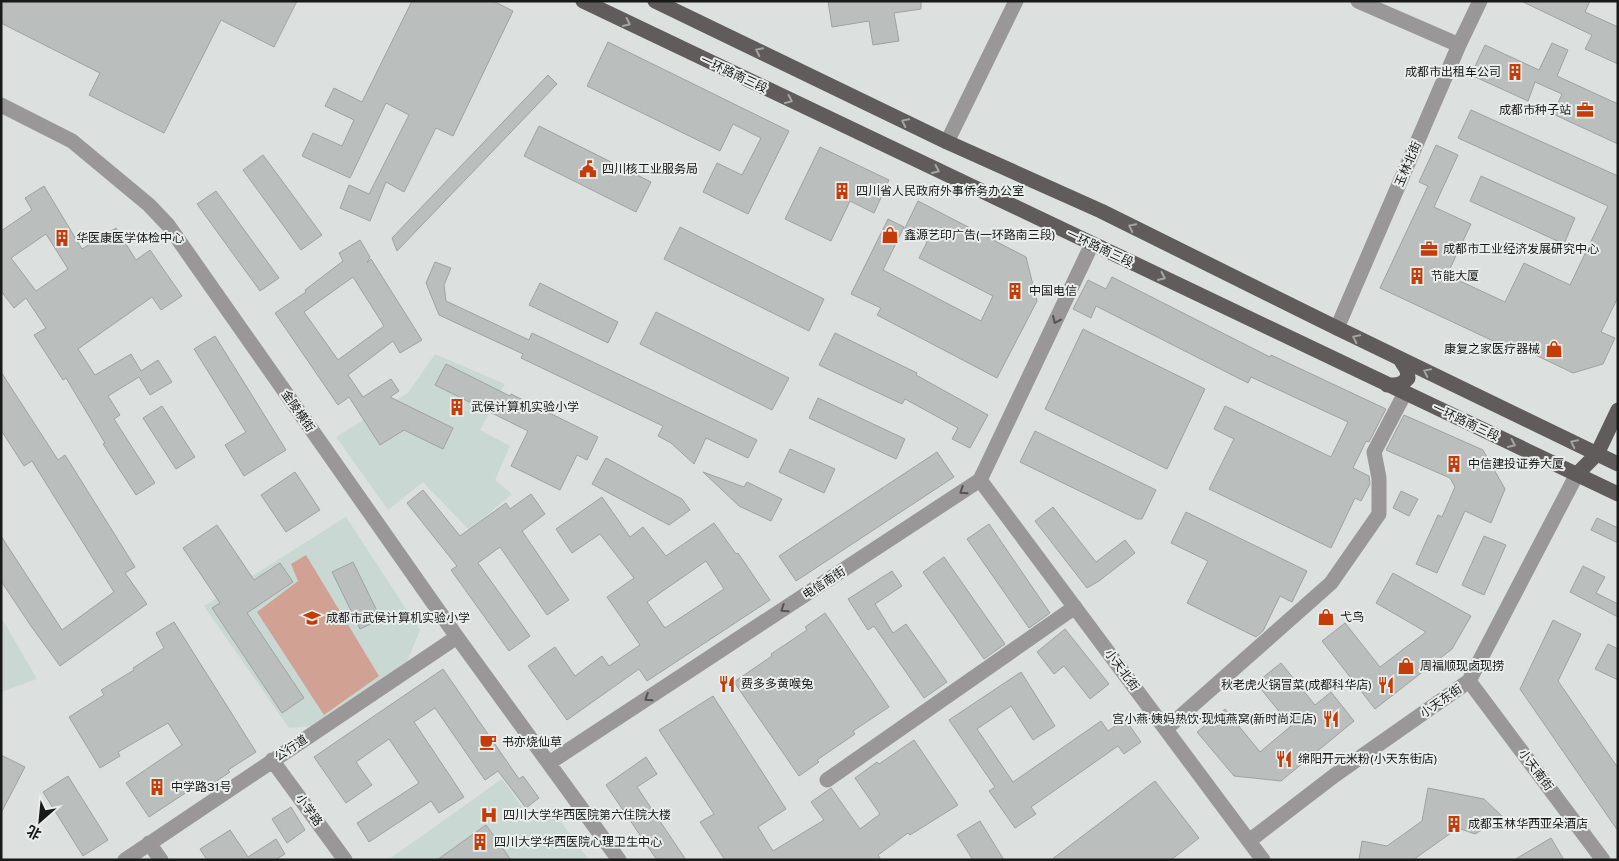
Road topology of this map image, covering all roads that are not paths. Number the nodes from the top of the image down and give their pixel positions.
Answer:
1 (583, 1) edge
2 (655, 1) edge
3 (1016, 1) edge
4 (1358, 1) edge
5 (1480, 1) edge
6 (1460, 45) junction
7 (1, 105) edge
8 (947, 142) junction
9 (1092, 244) junction
10 (1337, 328) junction
11 (1400, 359) junction
12 (1387, 385) junction
13 (1405, 393) junction
14 (1618, 410) edge
15 (1597, 454) junction
16 (1618, 464) edge
17 (1577, 474) junction
18 (980, 480) junction
19 (1618, 494) edge
20 (1075, 607) junction
21 (459, 640) junction
22 (1469, 681) junction
23 (1166, 729) junction
24 (549, 763) junction
25 (275, 764) junction
26 (827, 780) dead end
27 (1249, 841) junction
28 (152, 854) edge
29 (125, 860) edge
30 (345, 860) edge
31 (619, 860) edge
32 (1263, 860) edge
33 (1603, 860) edge

1 -> 9 main road, 一环路南三段
8 -> 2 main road
3 - 8 street
4 - 6 street
5 - 6 street, 玉林北街
6 - 10 street, 玉林北街
7 - 21 street, 金陵横街
10 -> 8 main road
9 -> 12 main road, 一环路南三段
9 -> 18 street
11 -> 10 main road
11 - 12 main road
15 -> 11 main road
12 - 13 main road, 一环路南三段
13 -> 17 main road, 一环路南三段
13 - 23 street
14 - 15 main road
15 - 16 main road
15 - 17 main road
17 - 19 main road, 一环路南三段
17 - 22 street, 小天东街
18 - 20 street, 小天北街
18 -> 24 street, 电信南街
20 - 23 street, 小天北街
20 - 26 street
21 - 24 street, 金陵横街
21 - 25 street, 公行道
22 - 27 street, 小天东街
22 - 33 street, 小天南街
23 - 27 street, 小天北街
24 - 31 street
25 - 28 street, 公行道
25 - 30 street, 小学路
27 - 32 street, 小天北街
28 - 29 street, 公行道

